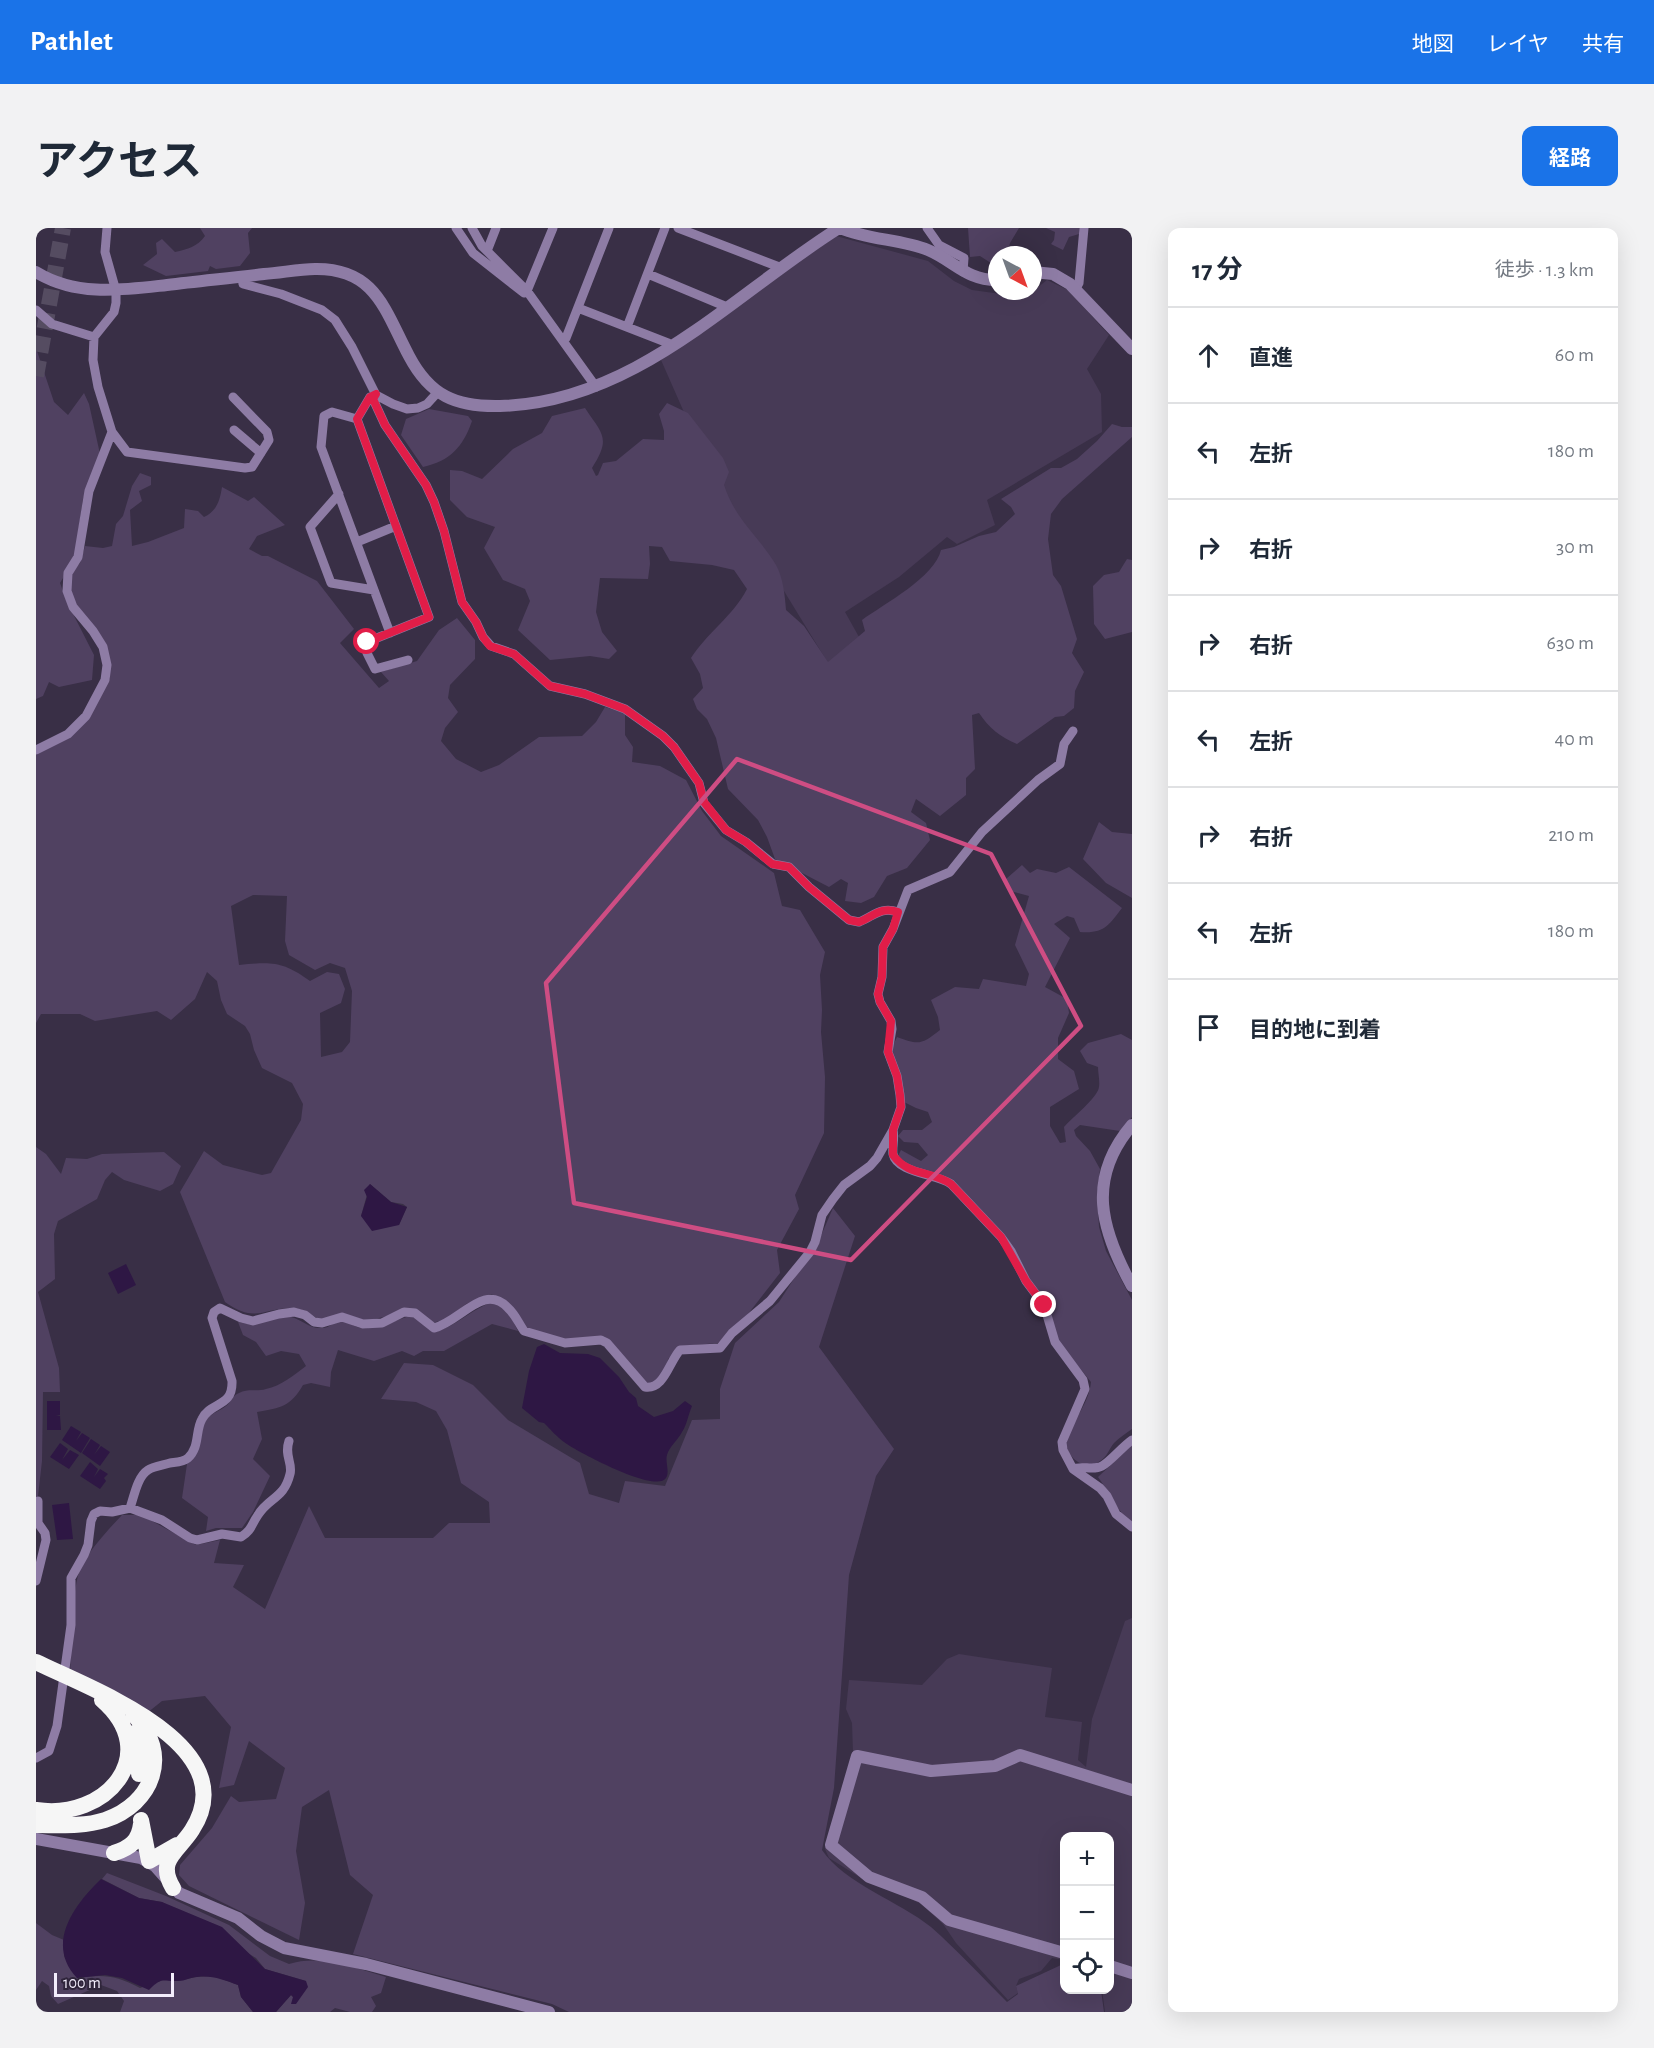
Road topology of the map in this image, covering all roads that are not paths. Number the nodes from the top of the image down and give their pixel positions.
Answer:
1 (107, 228) edge
2 (456, 228) edge
3 (472, 228) edge
4 (496, 228) edge
5 (553, 228) edge
6 (609, 228) edge
7 (665, 228) edge
8 (678, 228) edge
9 (840, 228) edge
10 (927, 228) edge
11 (1084, 228) edge
12 (487, 251) junction
13 (782, 268) junction
14 (36, 272) edge
15 (963, 272) junction
16 (1042, 273) edge
17 (648, 274) junction
18 (242, 277) junction
19 (988, 279) edge
20 (1075, 290) junction
21 (116, 291) junction
22 (527, 291) junction
23 (727, 307) junction
24 (578, 308) junction
25 (36, 310) edge
26 (627, 327) junction
27 (94, 337) junction
28 (564, 341) junction
29 (671, 347) junction
30 (1132, 349) edge
31 (596, 387) junction
32 (437, 393) junction
33 (376, 394) junction
34 (233, 397) dead end
35 (357, 419) junction
36 (234, 430) dead end
37 (112, 432) junction
38 (261, 453) junction
39 (339, 494) junction
40 (396, 526) junction
41 (357, 542) junction
42 (374, 590) junction
43 (390, 633) junction
44 (408, 660) dead end
45 (1073, 731) dead end
46 (36, 750) edge
47 (898, 912) junction
48 (1132, 1125) edge
49 (893, 1130) junction
50 (1132, 1286) edge
51 (1132, 1440) edge
52 (289, 1441) dead end
53 (1073, 1469) junction
54 (38, 1501) dead end
55 (130, 1508) junction
56 (1132, 1527) edge
57 (36, 1581) edge
58 (36, 1662) edge
59 (36, 1667) edge
60 (69, 1681) junction
61 (109, 1701) junction
62 (36, 1758) edge
63 (139, 1774) dead end
64 (1132, 1790) edge
65 (36, 1810) edge
66 (36, 1825) edge
67 (36, 1839) edge
68 (185, 1839) junction
69 (114, 1852) junction
70 (149, 1861) junction
71 (172, 1888) junction
72 (1060, 1952) edge
73 (1114, 1967) edge
74 (1132, 1973) edge
75 (549, 2012) edge

1 - 21 street
2 - 22 street
3 - 12 street
4 - 12 street
5 - 22 street
6 - 24 street
7 - 17 street
8 - 13 street
9 - 13 street
9 - 15 street
10 - 15 street
11 - 20 street
12 - 22 street
13 - 23 street
14 - 21 street
15 - 19 street
16 - 20 street
17 - 23 street
17 - 26 street
18 - 21 street
18 - 32 street
18 - 33 street
20 - 30 street
21 - 27 street
22 - 28 street
23 - 29 street
24 - 26 street
24 - 28 street
25 - 27 street
26 - 29 street
27 - 37 street
28 - 31 street
29 - 31 street
31 - 32 street
32 - 33 street
33 - 35 street
33 - 47 street
34 - 38 street
35 - 39 street
35 - 40 street
36 - 38 street
37 - 38 street
37 - 46 street
39 - 41 street
39 - 42 street
40 - 41 street
40 - 43 street
41 - 42 street
42 - 43 street
43 - 44 street
45 - 47 street
47 - 49 street
48 - 50 street
49 - 53 street
49 - 55 street
51 - 53 street
52 - 55 street
53 - 56 street
54 - 57 street
55 - 62 street
58 - 60 highway
59 - 60 highway
60 - 61 highway
61 - 63 highway
61 - 65 highway
61 - 66 highway
61 - 68 highway
64 - 72 street
67 - 69 street
68 - 70 highway
68 - 71 highway
69 - 70 street
69 - 70 highway
70 - 71 street
71 - 75 street
73 - 74 street

